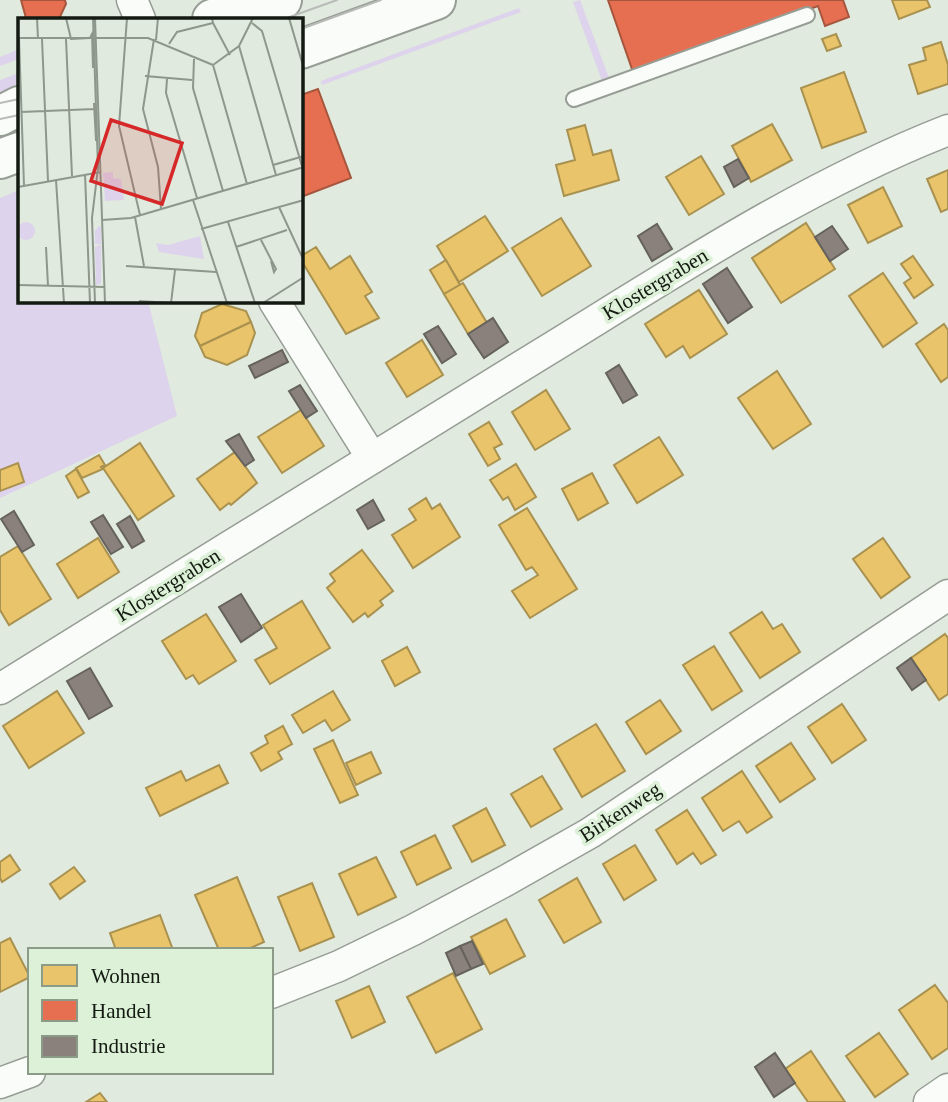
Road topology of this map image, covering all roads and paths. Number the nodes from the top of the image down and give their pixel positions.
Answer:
1 (132, 0) edge
2 (282, 0) edge
3 (436, 0) edge
4 (807, 15) dead end
5 (140, 18) edge
6 (215, 18) edge
7 (303, 48) edge
8 (574, 99) dead end
9 (18, 107) edge
10 (0, 116) edge
11 (948, 130) edge
12 (18, 152) edge
13 (0, 159) edge
14 (275, 303) edge
15 (372, 458) junction
16 (948, 595) edge
17 (0, 690) edge
18 (273, 992) edge
19 (28, 1073) edge
20 (0, 1083) edge
21 (948, 1089) edge
22 (929, 1102) edge

1 - 5 street
2 - 6 main road
3 - 7 main road
4 - 8 lane
9 - 10 main road
11 - 15 street, Klostergraben
12 - 13 main road
14 - 15 street
15 - 17 street, Klostergraben
16 - 18 street, Birkenweg
19 - 20 street
21 - 22 street

